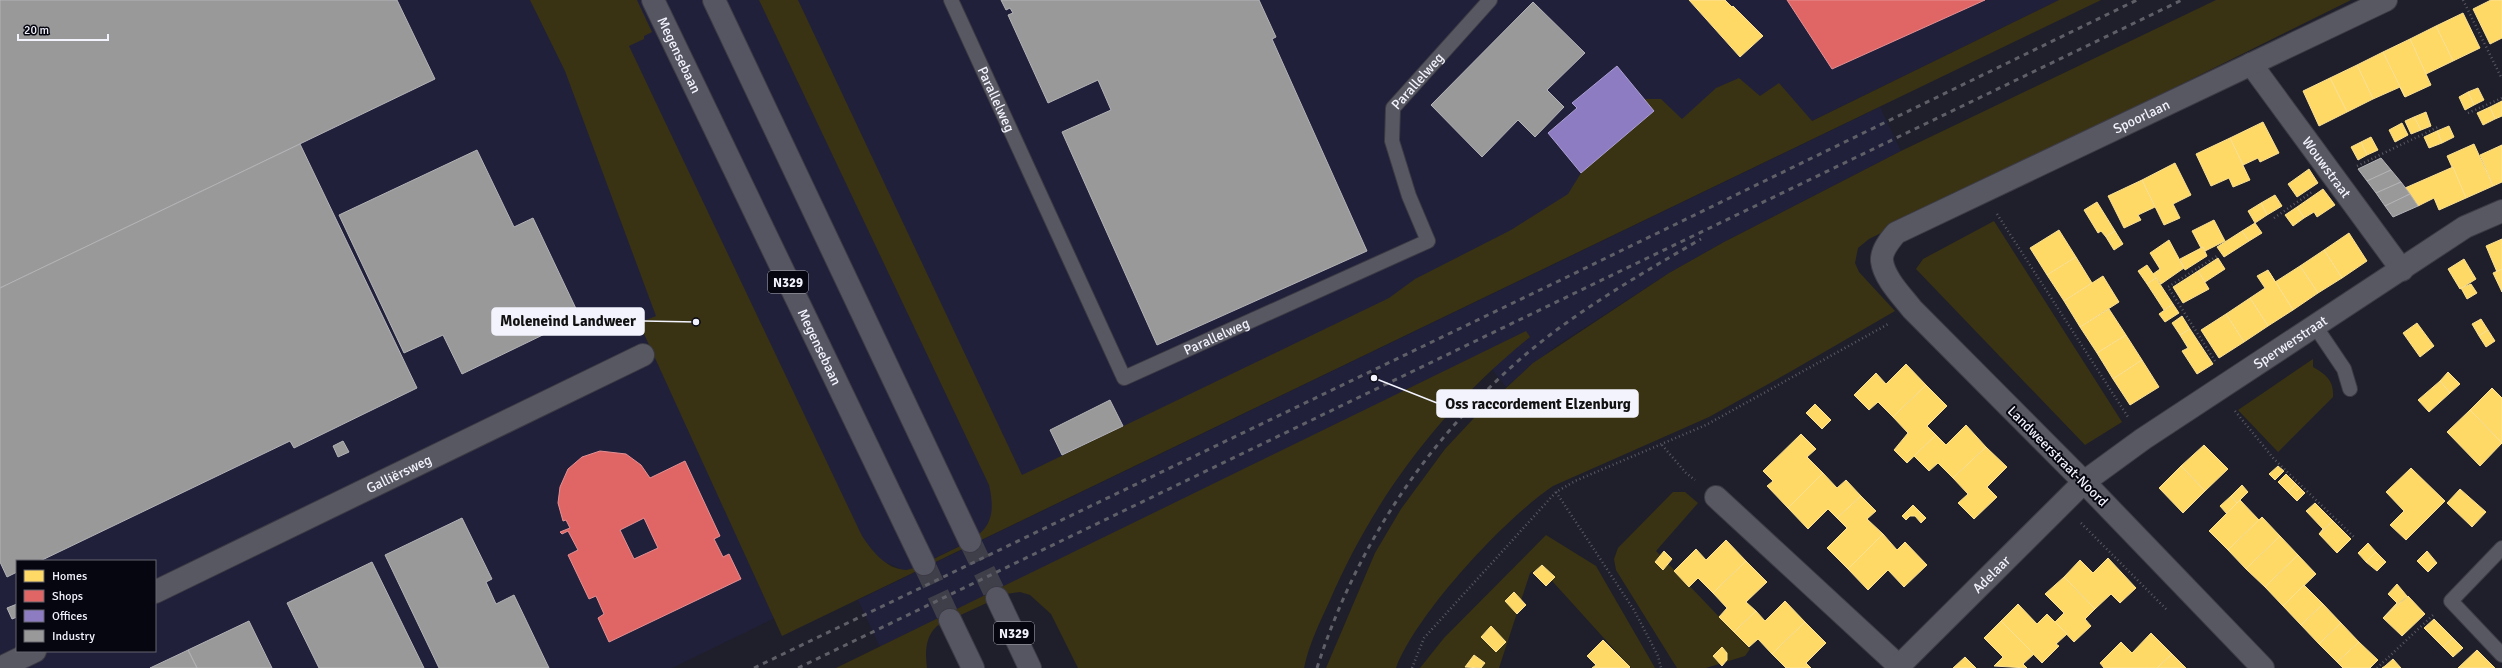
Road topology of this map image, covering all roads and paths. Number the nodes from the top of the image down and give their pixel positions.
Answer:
1 (653, 0) edge
2 (714, 0) edge
3 (951, 0) edge
4 (1490, 0) edge
5 (2386, 0) edge
6 (2463, 0) edge
7 (2251, 64) junction
8 (2502, 80) edge
9 (2502, 98) edge
10 (2468, 113) dead end
11 (2438, 127) dead end
12 (2333, 177) junction
13 (1982, 192) junction
14 (2502, 211) edge
15 (2274, 218) dead end
16 (1896, 233) joint
17 (2217, 256) dead end
18 (2402, 270) junction
19 (1912, 309) junction
20 (2314, 326) junction
21 (643, 355) dead end
22 (2224, 387) junction
23 (2350, 389) dead end
24 (2143, 439) junction
25 (1662, 445) junction
26 (2084, 482) junction
27 (1556, 492) junction
28 (1716, 497) joint
29 (2062, 504) junction
30 (2354, 537) dead end
31 (970, 541) tunnel mouth
32 (2502, 548) edge
33 (924, 564) tunnel mouth
34 (156, 592) edge
35 (997, 598) tunnel mouth
36 (2451, 601) junction
37 (2168, 611) dead end
38 (950, 620) tunnel mouth
39 (33, 652) edge
40 (2502, 655) edge
41 (1898, 667) edge
42 (0, 668) edge
43 (973, 668) edge
44 (1030, 668) edge
45 (1412, 668) edge
46 (1661, 668) edge
47 (2263, 668) edge
48 (2377, 668) edge

1 - 33 main road, Megensebaan / N329
2 - 31 main road
3 - 4 lane, Parallelweg
5 - 7 street, Spoorlaan
6 - 8 path
7 - 12 street, Wouwstraat
7 - 13 street, Spoorlaan
9 - 10 path
11 - 12 path
12 - 15 path
12 - 18 street, Wouwstraat
13 - 16 street, Spoorlaan
13 - 24 path
14 - 18 street, Sperwerstraat
16 - 19 street, Landweerstraat-Noord
17 - 22 path
18 - 20 street, Sperwerstraat
19 - 25 path
19 - 26 street, Landweerstraat-Noord
20 - 22 street, Sperwerstraat
20 - 23 lane
21 - 34 street, Galliërsweg
22 - 24 street, Sperwerstraat
22 - 30 path
24 - 26 street, Sperwerstraat
25 - 27 path
25 - 28 path
26 - 29 street, Adelaar
26 - 47 street, Landweerstraat-Noord
27 - 45 path
27 - 46 path
28 - 41 street, Adelaar
29 - 37 path
29 - 41 street, Adelaar
32 - 36 lane
35 - 44 main road, N329
36 - 40 lane
36 - 48 path
38 - 43 main road
39 - 42 street

